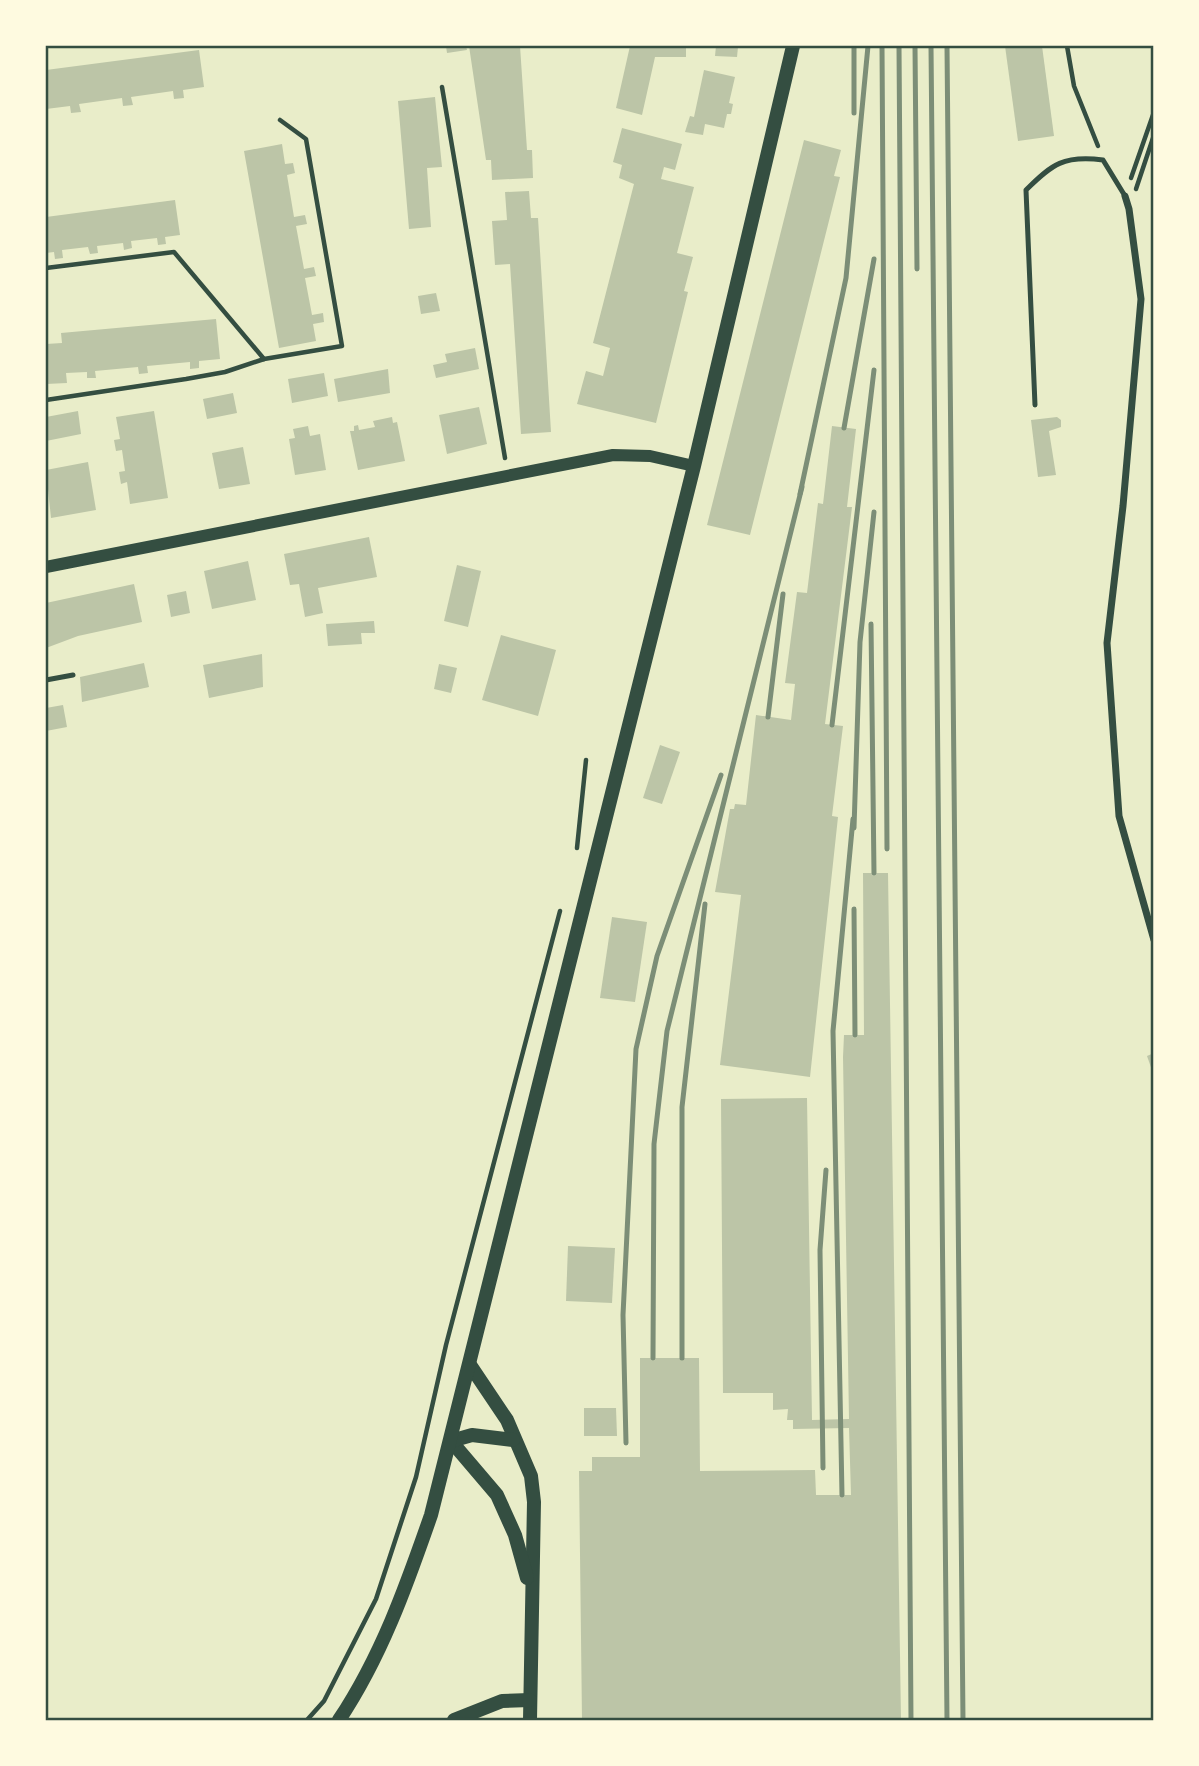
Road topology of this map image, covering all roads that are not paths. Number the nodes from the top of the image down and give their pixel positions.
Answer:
1 (793, 46) edge
2 (1125, 196) joint
3 (1035, 405) dead end
4 (694, 466) junction
5 (46, 567) edge
6 (73, 675) dead end
7 (46, 680) edge
8 (1153, 940) edge
9 (470, 1365) junction
10 (513, 1440) junction
11 (451, 1441) junction
12 (531, 1592) junction
13 (530, 1700) junction
14 (339, 1720) edge
15 (454, 1720) edge
16 (530, 1720) edge

1 - 4 main road
2 - 3 lane
2 - 8 street
4 - 5 street
4 - 9 main road
6 - 7 lane
9 - 10 main road
9 - 11 main road
10 - 11 main road
10 - 12 main road
11 - 12 main road
11 - 14 main road
12 - 13 main road
13 - 15 main road
13 - 16 main road

